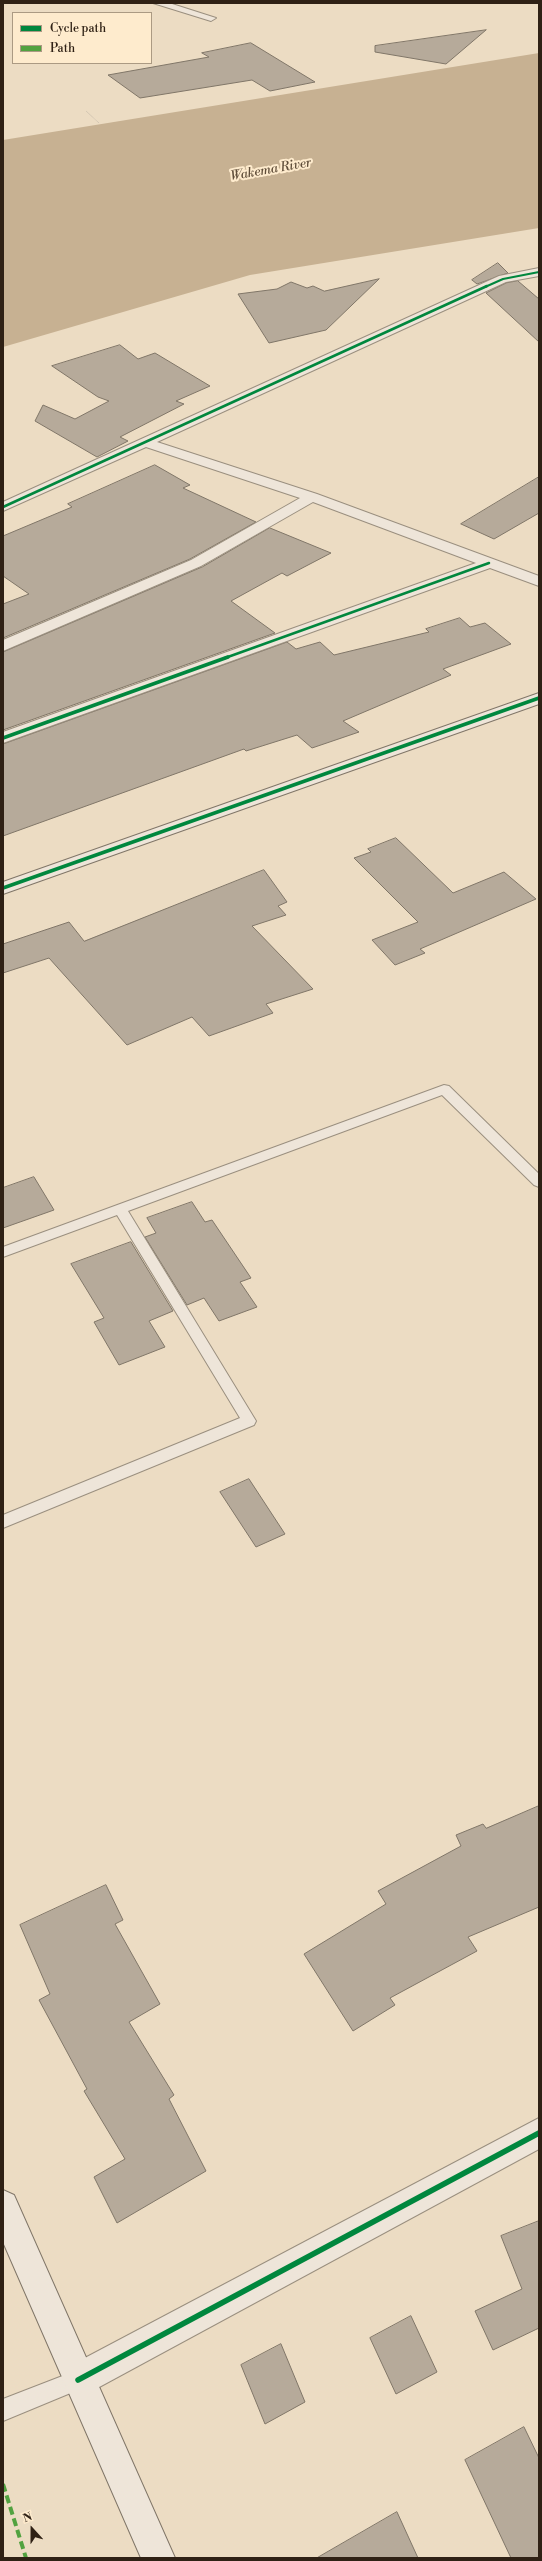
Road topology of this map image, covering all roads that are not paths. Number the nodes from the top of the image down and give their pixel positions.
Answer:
1 (166, 4) edge
2 (211, 18) dead end
3 (539, 272) edge
4 (144, 442) junction
5 (312, 497) junction
6 (3, 507) edge
7 (489, 564) junction
8 (539, 581) edge
9 (3, 646) edge
10 (539, 698) edge
11 (3, 738) edge
12 (3, 888) edge
13 (539, 1182) edge
14 (120, 1209) junction
15 (3, 1252) edge
16 (3, 1522) edge
17 (539, 2133) edge
18 (3, 2206) edge
19 (78, 2380) junction
20 (3, 2410) edge
21 (158, 2558) edge

1 - 2 street
3 - 4 street
4 - 5 street
4 - 6 street
5 - 7 street
5 - 9 street
7 - 8 street
7 - 11 street
10 - 12 street
13 - 14 lane
14 - 15 lane
14 - 16 lane
17 - 19 street
18 - 19 street
19 - 20 lane
19 - 21 street

